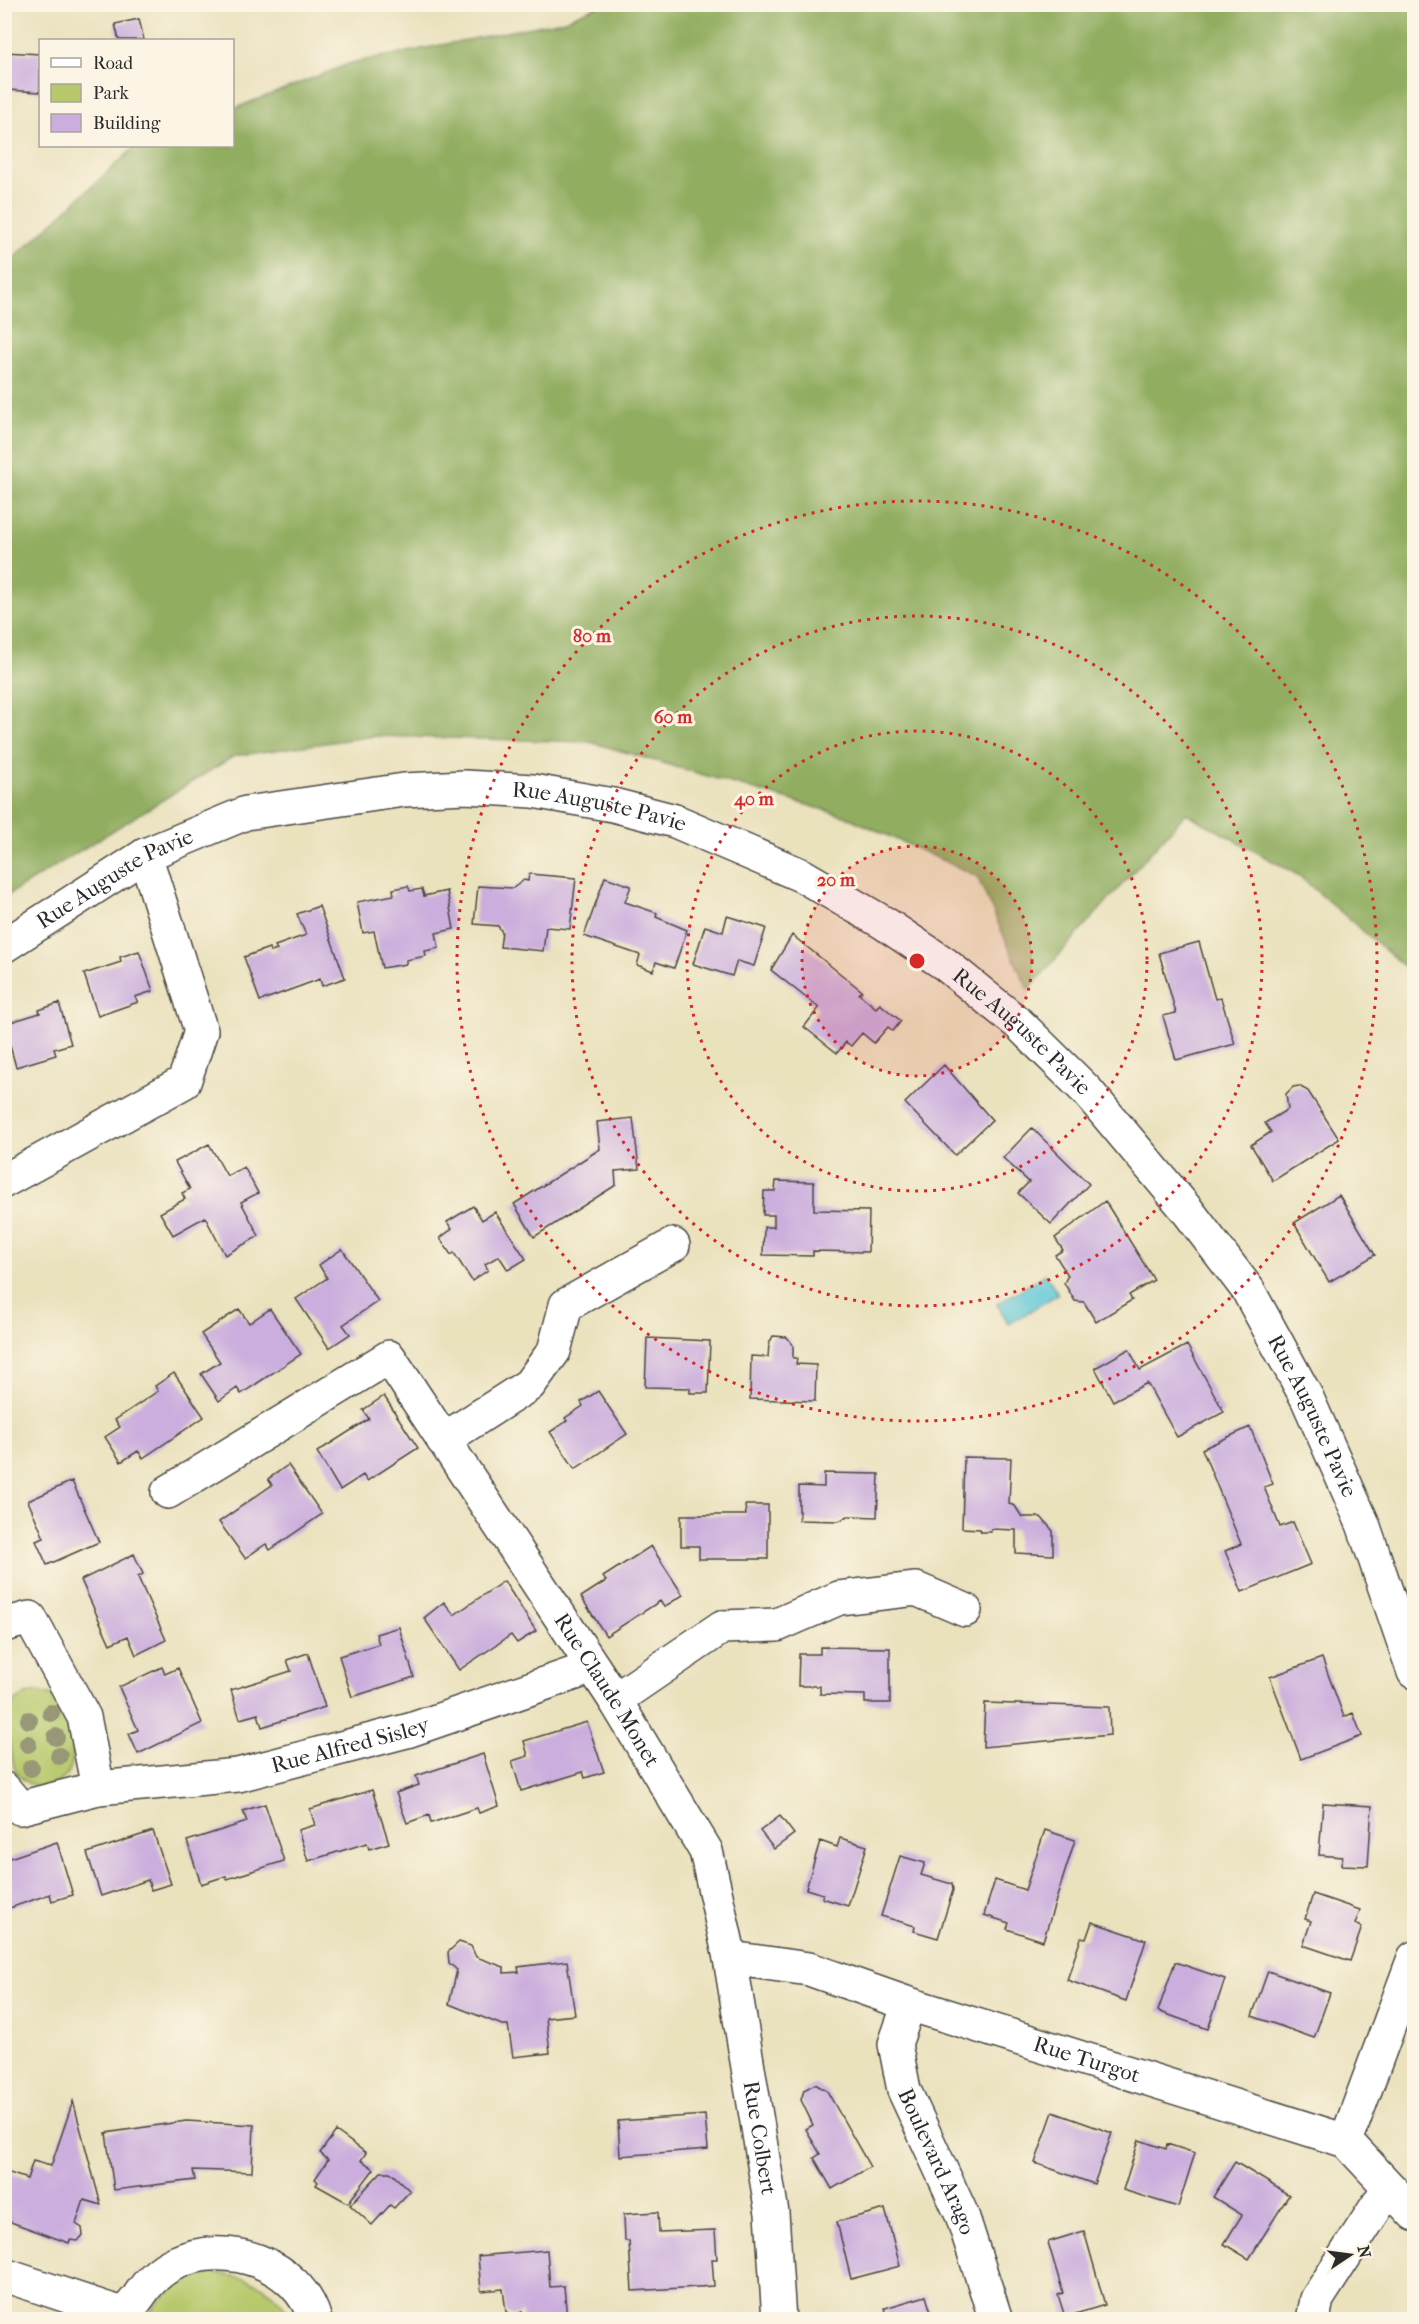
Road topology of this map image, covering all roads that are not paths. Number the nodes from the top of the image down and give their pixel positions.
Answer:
1 (145, 855) junction
2 (4, 946) edge
3 (4, 1181) edge
4 (673, 1245) dead end
5 (443, 1440) junction
6 (168, 1492) dead end
7 (965, 1610) dead end
8 (4, 1625) edge
9 (592, 1667) junction
10 (1414, 1672) edge
11 (615, 1700) junction
12 (98, 1788) junction
13 (4, 1789) edge
14 (730, 1958) junction
15 (1414, 1958) edge
16 (909, 2004) junction
17 (1346, 2141) junction
18 (1388, 2189) junction
19 (1414, 2214) edge
20 (4, 2275) edge
21 (125, 2317) edge
22 (315, 2319) edge
23 (779, 2319) edge
24 (996, 2319) edge
25 (1313, 2319) edge

1 - 2 street, Rue Auguste Pavie
1 - 3 street
1 - 10 street, Rue Auguste Pavie
4 - 5 street
5 - 6 street, Rue Claude Monet
5 - 9 street, Rue Claude Monet
7 - 11 street
8 - 12 street
9 - 11 street, Rue Claude Monet
9 - 12 street, Rue Alfred Sisley
11 - 14 street, Rue Claude Monet
12 - 13 street, Rue Alfred Sisley
14 - 16 street, Rue Turgot
14 - 23 street, Rue Colbert
15 - 17 street
16 - 17 street, Rue Turgot
16 - 24 street, Boulevard Arago
17 - 18 street
18 - 19 street
18 - 25 street
20 - 21 street
21 - 22 street

